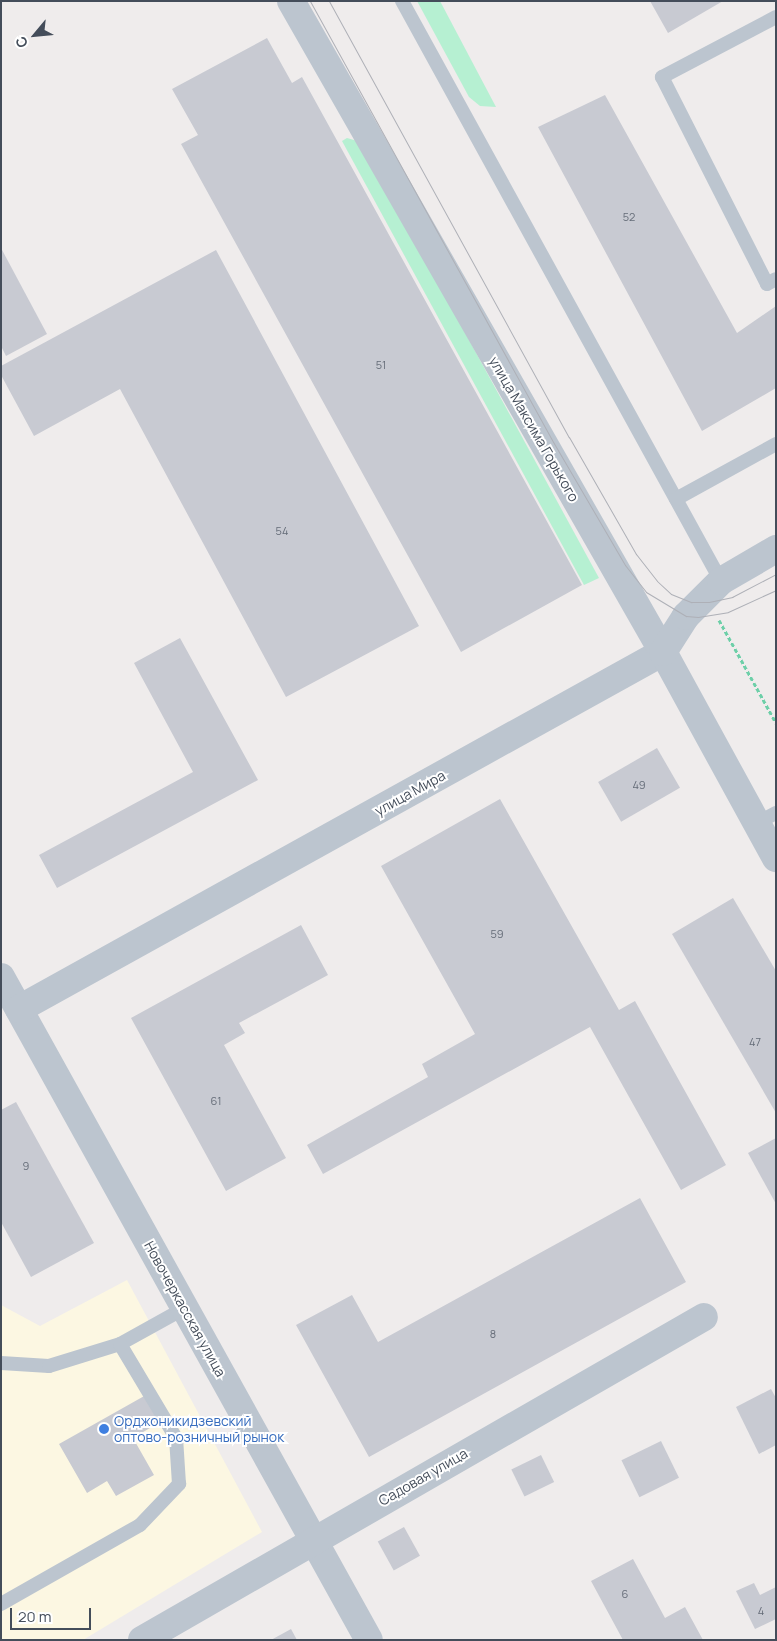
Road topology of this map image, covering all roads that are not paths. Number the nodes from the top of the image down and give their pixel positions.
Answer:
1 (291, 1) edge
2 (402, 1) edge
3 (776, 17) edge
4 (776, 279) edge
5 (776, 444) edge
6 (676, 500) junction
7 (776, 549) edge
8 (713, 588) junction
9 (663, 652) junction
10 (766, 818) edge
11 (776, 858) edge
12 (1, 977) edge
13 (19, 1009) junction
14 (185, 1308) junction
15 (704, 1317) dead end
16 (120, 1344) junction
17 (1, 1363) edge
18 (314, 1540) junction
19 (1, 1604) edge
20 (142, 1640) edge
21 (369, 1640) edge

1 - 9 street, улица Максима Горького
2 - 6 lane
3 - 4 lane
5 - 6 lane
6 - 8 lane
7 - 8 street, улица Мира
8 - 9 street, улица Мира
9 - 10 street, улица Максима Горького
9 - 13 street, улица Мира
10 - 11 street, улица Максима Горького
12 - 13 street, Новочеркасская улица
13 - 14 street, Новочеркасская улица
14 - 16 lane
14 - 18 street, Новочеркасская улица
15 - 18 street, Садовая улица
16 - 17 lane
16 - 19 lane
18 - 20 street, Садовая улица
18 - 21 street, Новочеркасская улица

